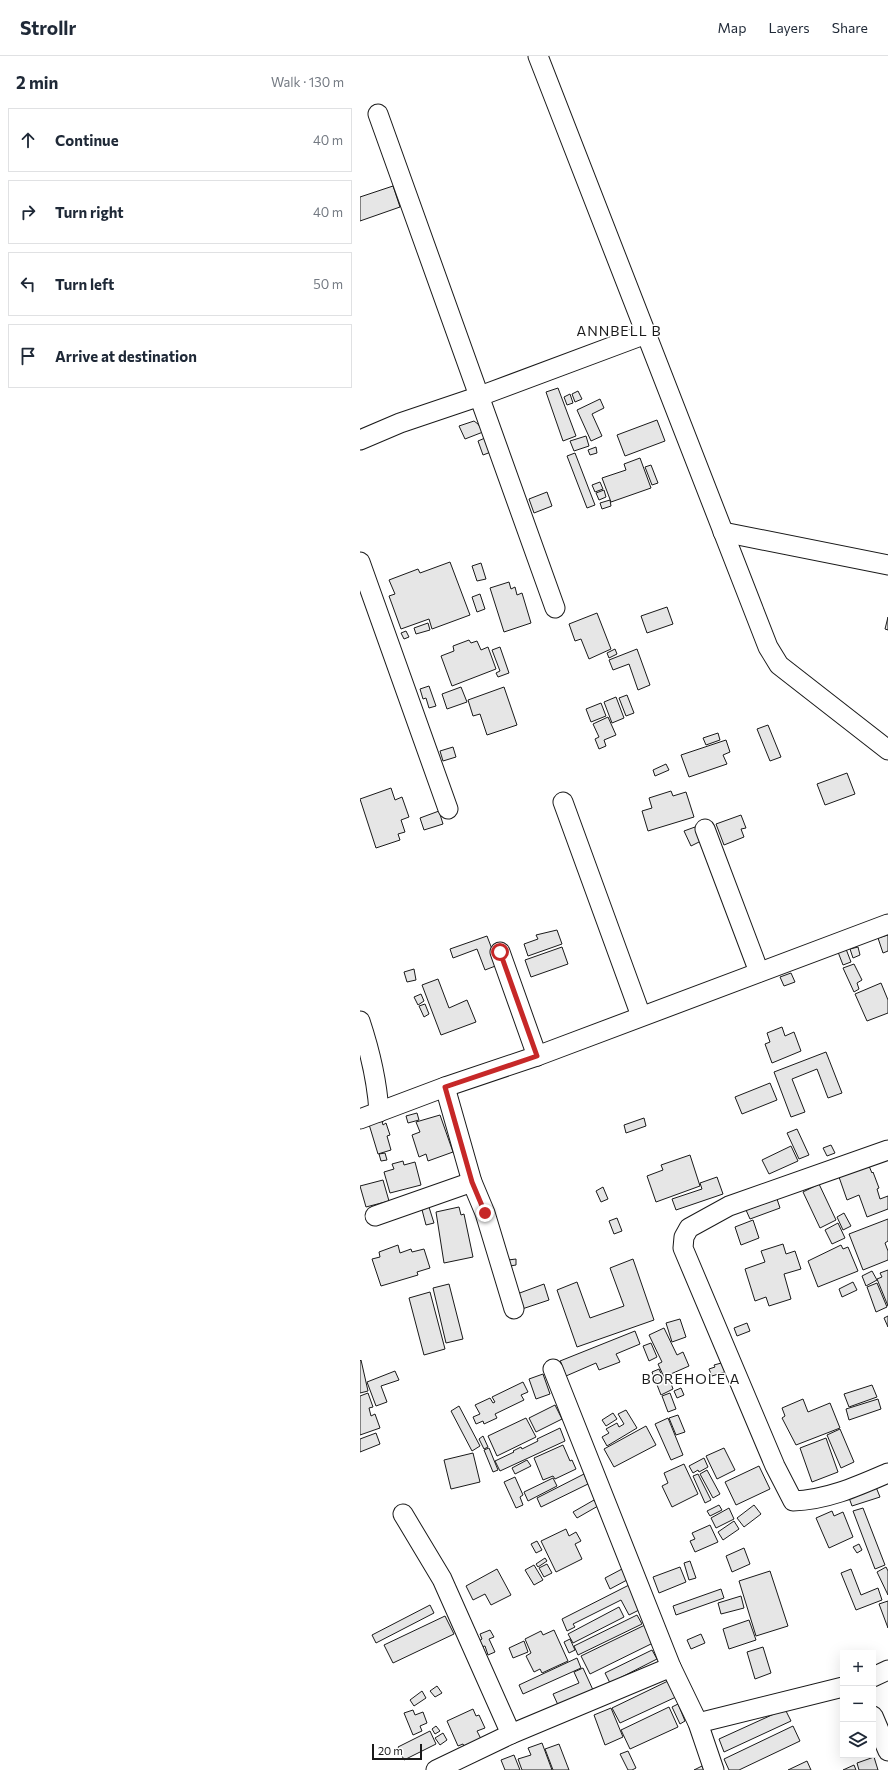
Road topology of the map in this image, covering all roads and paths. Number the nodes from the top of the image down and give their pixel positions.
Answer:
1 (538, 56) edge
2 (378, 114) dead end
3 (646, 334) junction
4 (480, 396) junction
5 (360, 440) edge
6 (723, 532) junction
7 (360, 562) edge
8 (888, 565) edge
9 (555, 608) dead end
10 (888, 750) edge
11 (563, 802) dead end
12 (448, 808) dead end
13 (705, 829) dead end
14 (888, 924) edge
15 (500, 952) dead end
16 (759, 972) junction
17 (641, 1016) junction
18 (360, 1021) edge
19 (537, 1056) junction
20 (445, 1087) junction
21 (379, 1112) junction
22 (360, 1119) edge
23 (888, 1150) edge
24 (472, 1182) junction
25 (374, 1216) dead end
26 (514, 1309) dead end
27 (553, 1369) dead end
28 (888, 1473) edge
29 (403, 1514) dead end
30 (671, 1667) junction
31 (888, 1670) edge
32 (876, 1676) edge
33 (840, 1689) edge
34 (876, 1722) edge
35 (698, 1723) junction
36 (511, 1734) junction
37 (888, 1751) edge
38 (436, 1770) edge
39 (714, 1770) edge

1 - 3 street
2 - 4 street
3 - 4 street
3 - 6 street
4 - 5 street
4 - 9 street
6 - 8 street
6 - 10 street
7 - 12 street
11 - 17 street
13 - 16 street
14 - 16 street
15 - 19 street
16 - 17 street
17 - 19 street
18 - 21 street
19 - 20 street
20 - 21 street
20 - 24 street
21 - 22 street
23 - 28 street
24 - 25 street
24 - 26 street
27 - 30 street
29 - 36 street
30 - 35 street
30 - 36 street
31 - 32 street
33 - 35 street
34 - 37 street
35 - 39 street
36 - 38 street

